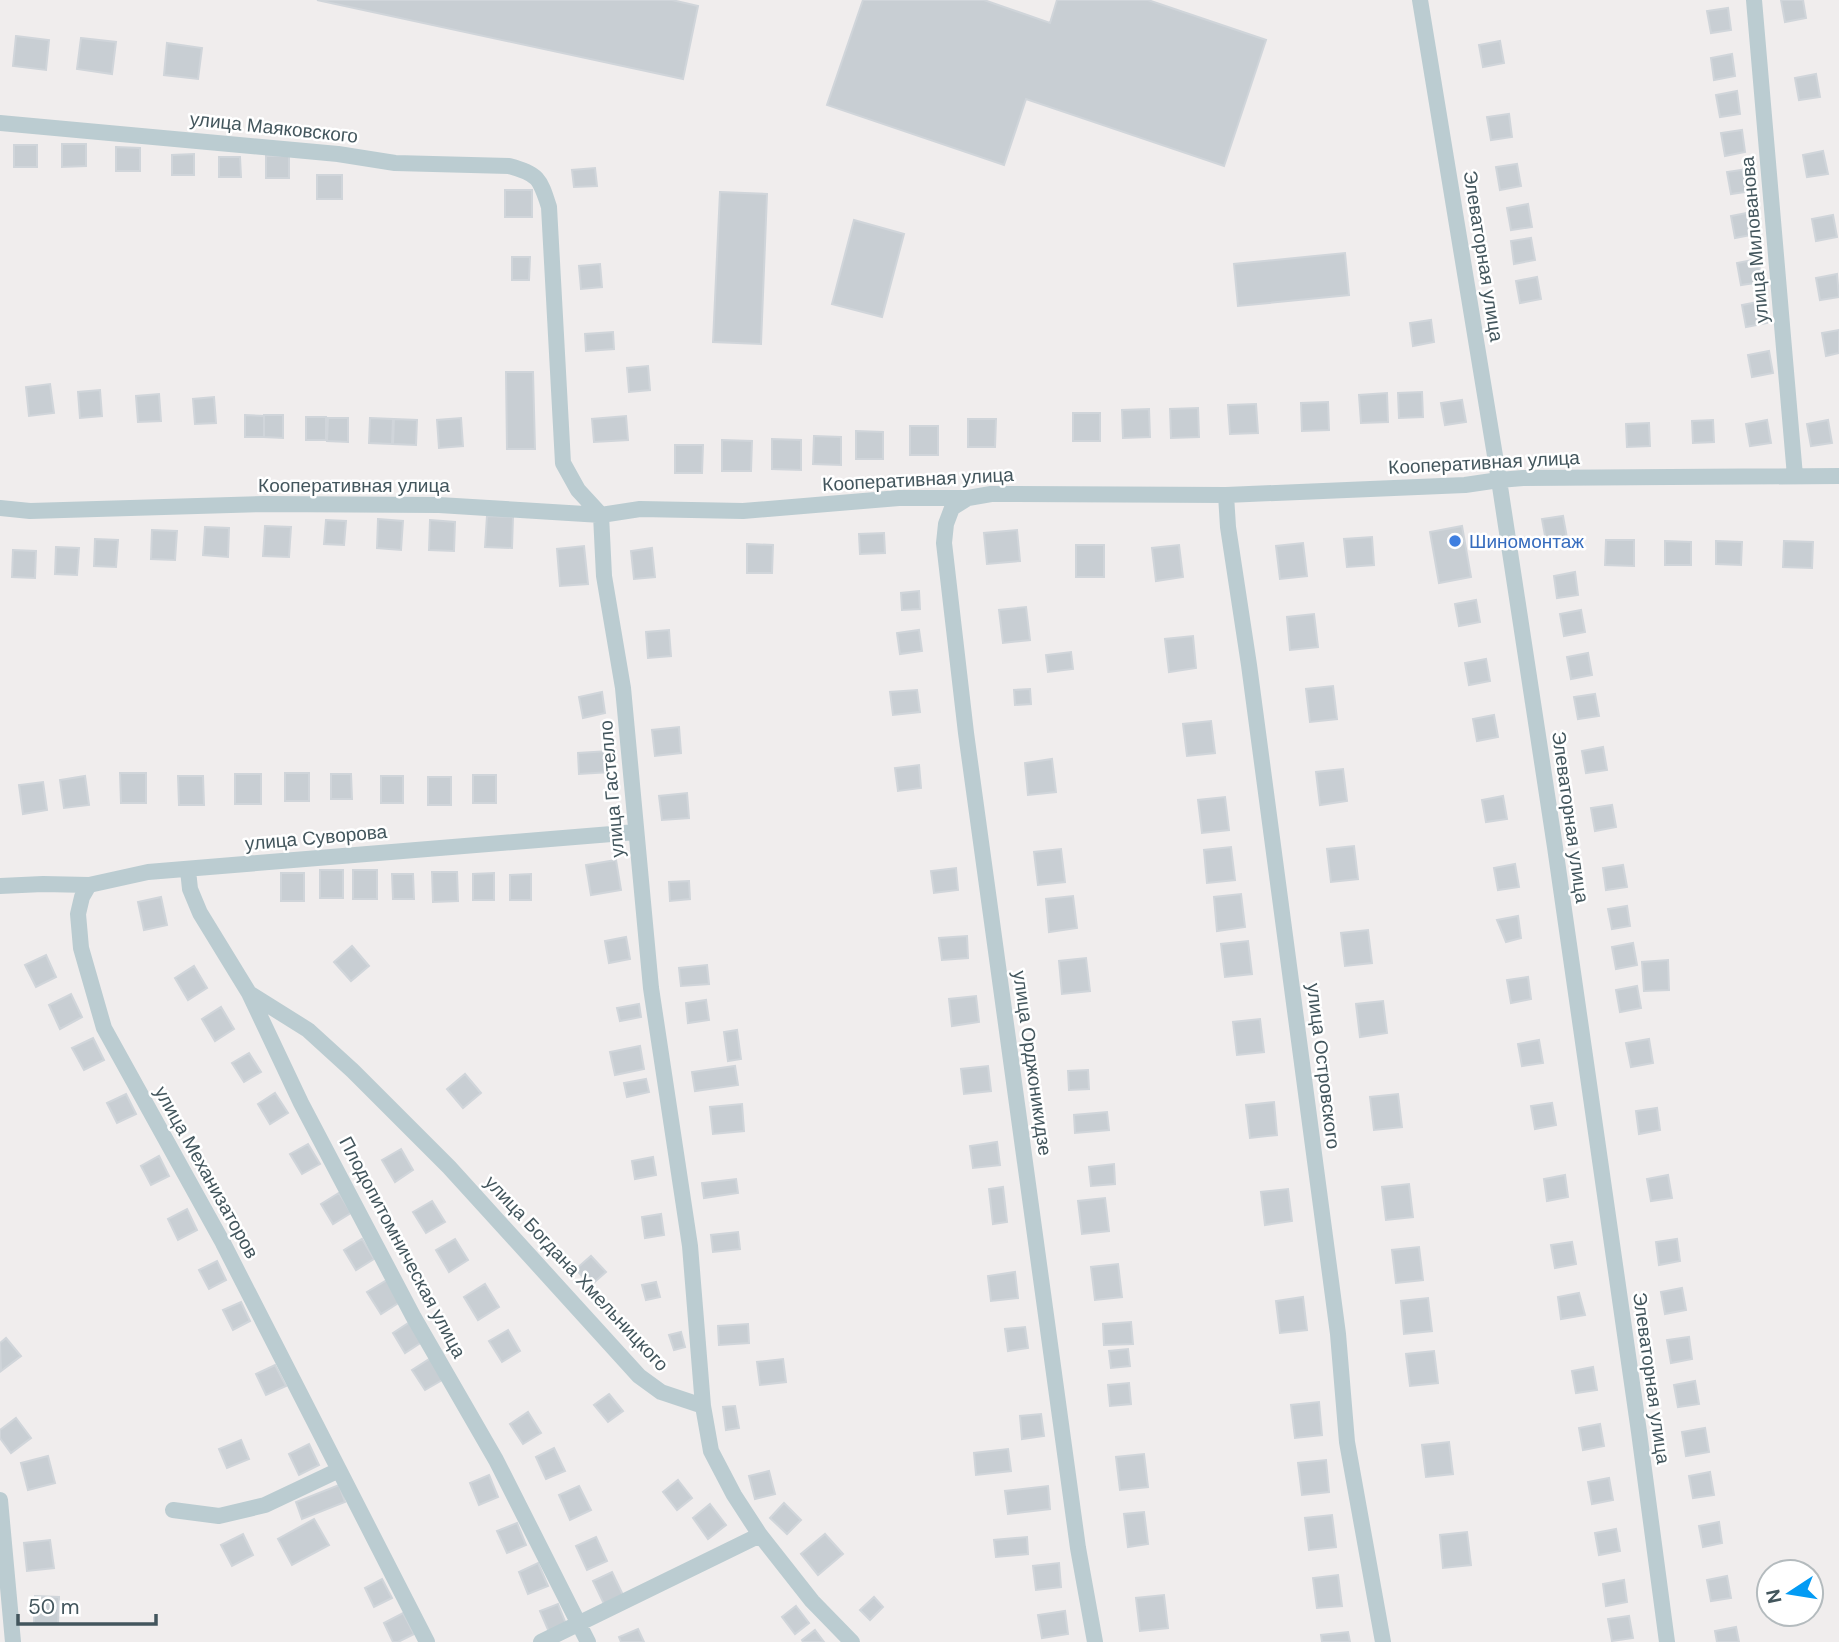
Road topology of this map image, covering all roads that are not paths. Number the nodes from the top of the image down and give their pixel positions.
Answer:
1 (1420, 0) edge
2 (1754, 0) edge
3 (0, 123) edge
4 (1795, 476) junction
5 (1839, 476) edge
6 (1499, 480) junction
7 (1226, 495) junction
8 (968, 498) junction
9 (0, 508) edge
10 (601, 515) junction
11 (636, 832) junction
12 (188, 870) junction
13 (89, 885) junction
14 (0, 886) edge
15 (249, 993) junction
16 (703, 1406) junction
17 (339, 1470) junction
18 (0, 1500) edge
19 (173, 1510) dead end
20 (760, 1535) junction
21 (579, 1624) junction
22 (13, 1642) edge
23 (427, 1642) edge
24 (541, 1642) edge
25 (588, 1642) edge
26 (852, 1642) edge
27 (1095, 1642) edge
28 (1383, 1642) edge
29 (1667, 1642) edge

1 - 6 street, Элеваторная улица
2 - 4 street, улица Милованова
3 - 10 street, улица Маяковского
4 - 5 street, Кооперативная улица
4 - 6 street, Кооперативная улица
6 - 7 street, Кооперативная улица
6 - 29 street, Элеваторная улица
7 - 8 street, Кооперативная улица
7 - 28 street, улица Островского
8 - 10 street, Кооперативная улица
8 - 27 street, улица Орджоникидзе
9 - 10 street, Кооперативная улица
10 - 11 street, улица Гастелло
11 - 12 street, улица Суворова
11 - 16 street, улица Гастелло
12 - 13 street, улица Суворова
12 - 15 street, Плодопитомническая улица
13 - 14 street, улица Суворова
13 - 17 street, улица Механизаторов
15 - 16 street, улица Богдана Хмельницкого
15 - 21 street, Плодопитомническая улица
16 - 20 street
17 - 19 street
17 - 23 street, улица Механизаторов
18 - 22 street
20 - 21 street
20 - 26 street
21 - 24 street
21 - 25 street, Плодопитомническая улица

